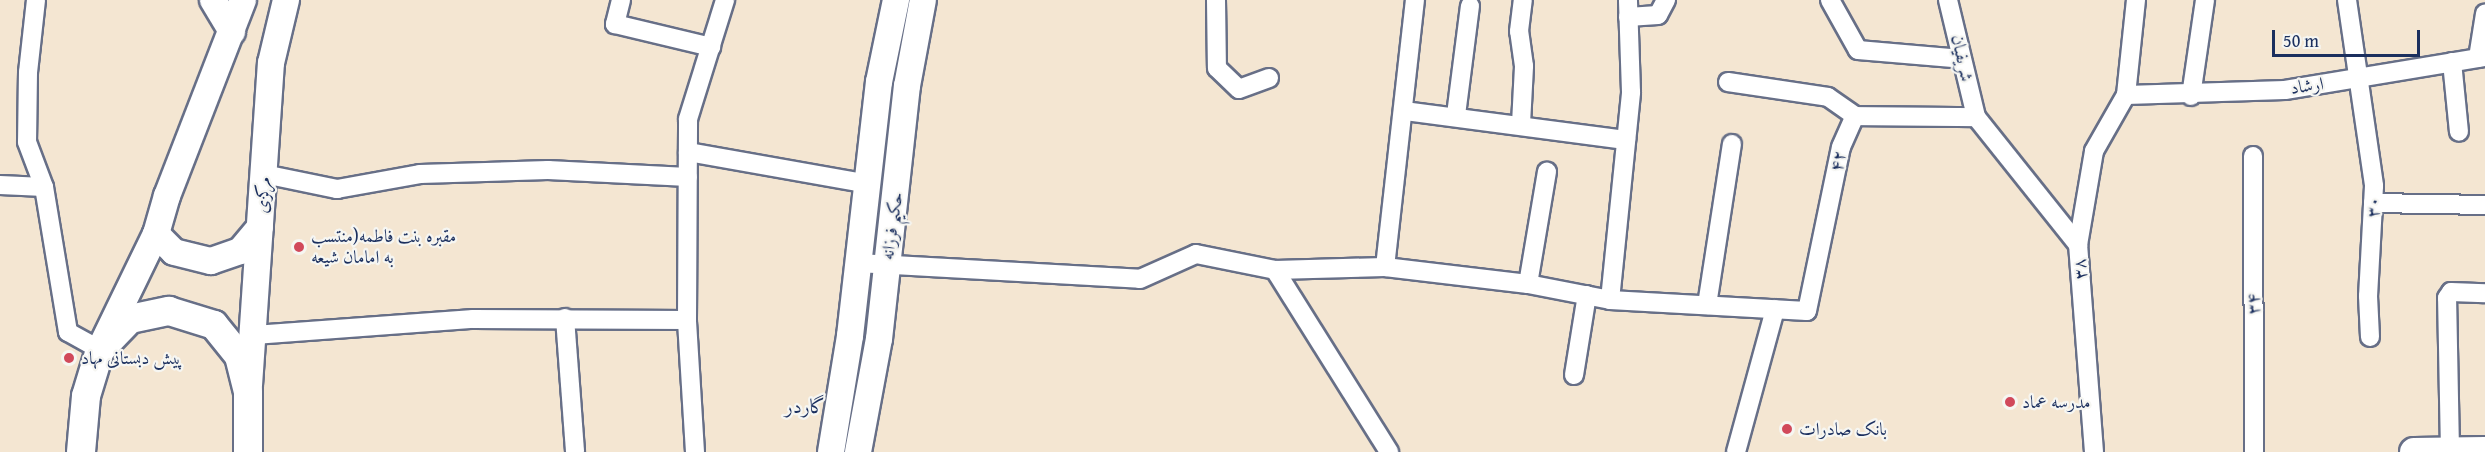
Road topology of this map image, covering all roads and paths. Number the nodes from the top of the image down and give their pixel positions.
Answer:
1 (36, 0) edge
2 (213, 0) edge
3 (243, 0) edge
4 (286, 0) edge
5 (621, 0) edge
6 (726, 0) edge
7 (896, 0) edge
8 (923, 0) edge
9 (1216, 0) edge
10 (1415, 0) edge
11 (1522, 0) edge
12 (1666, 0) edge
13 (1830, 0) edge
14 (1948, 0) edge
15 (2136, 0) edge
16 (2205, 0) edge
17 (2347, 0) edge
18 (1470, 6) dead end
19 (1628, 9) edge
20 (2485, 14) edge
21 (232, 32) junction
22 (711, 47) junction
23 (2482, 57) edge
24 (1962, 59) junction
25 (2452, 62) junction
26 (1269, 78) dead end
27 (2360, 78) junction
28 (1728, 82) dead end
29 (2126, 95) junction
30 (2191, 96) junction
31 (1405, 111) junction
32 (1456, 115) junction
33 (1855, 116) junction
34 (1976, 117) junction
35 (1521, 124) junction
36 (2458, 132) dead end
37 (1626, 140) junction
38 (1732, 144) dead end
39 (688, 152) junction
40 (2253, 156) dead end
41 (1546, 172) dead end
42 (264, 174) junction
43 (688, 177) junction
44 (869, 184) junction
45 (0, 185) edge
46 (44, 187) junction
47 (2373, 203) junction
48 (2485, 205) edge
49 (261, 227) junction
50 (156, 234) junction
51 (2078, 245) junction
52 (858, 263) junction
53 (886, 263) junction
54 (1385, 267) junction
55 (1275, 270) junction
56 (1528, 284) junction
57 (2485, 293) edge
58 (1587, 295) junction
59 (1610, 300) junction
60 (1707, 305) junction
61 (1775, 309) junction
62 (565, 318) junction
63 (687, 320) junction
64 (254, 335) junction
65 (2370, 337) dead end
66 (100, 350) junction
67 (1574, 375) dead end
68 (248, 391) junction
69 (2451, 451) edge
70 (2485, 451) edge
71 (81, 452) edge
72 (248, 452) edge
73 (575, 452) edge
74 (695, 452) edge
75 (831, 452) edge
76 (858, 452) edge
77 (1389, 452) edge
78 (1736, 452) edge
79 (2094, 452) edge
80 (2254, 452) edge
81 (2414, 452) edge

1 - 46 street
2 - 21 street
3 - 21 street
4 - 42 street, مرکزی
5 - 22 street
6 - 22 street
7 - 44 street, حکیم فرزانه
8 - 53 street, حکیم فرزانه
9 - 26 street
10 - 31 street
11 - 35 street
12 - 19 street
13 - 24 street
14 - 24 street, شریفیان
15 - 29 street
16 - 30 street
17 - 27 street, ۳۰
18 - 32 street
19 - 37 street
20 - 23 street
21 - 50 street
22 - 39 street
23 - 25 street, ارشاد
24 - 34 street, شریفیان
25 - 27 street, ارشاد
25 - 36 street
27 - 30 street, ارشاد
27 - 47 street, ۳۰
28 - 33 street
29 - 30 street, ارشاد
29 - 51 street, ۳۸
31 - 32 street
31 - 54 street
32 - 35 street
33 - 34 street
33 - 61 street, ۴۲
34 - 51 street
35 - 37 street
37 - 59 street
38 - 60 street
39 - 43 street
39 - 44 street
40 - 80 street, ۳۴
41 - 56 street
42 - 43 street
42 - 49 street, مرکزی
43 - 63 street
44 - 52 street, حکیم فرزانه
45 - 46 street
46 - 66 street
47 - 48 street
47 - 65 street, ۳۰
49 - 50 street
49 - 64 street, مرکزی
50 - 66 street
51 - 79 street, ۳۸
52 - 53 street
52 - 75 street, حکیم فرزانه
53 - 55 street
53 - 76 street, حکیم فرزانه
54 - 55 street
54 - 56 street
55 - 77 street
56 - 58 street
57 - 69 street
58 - 59 street
58 - 67 street
59 - 60 street
60 - 61 street
61 - 78 street
62 - 63 street
62 - 64 street
62 - 73 street
63 - 74 street
64 - 68 street, مرکزی
66 - 68 main road
66 - 71 main road
68 - 72 main road
69 - 70 main road
69 - 81 main road

